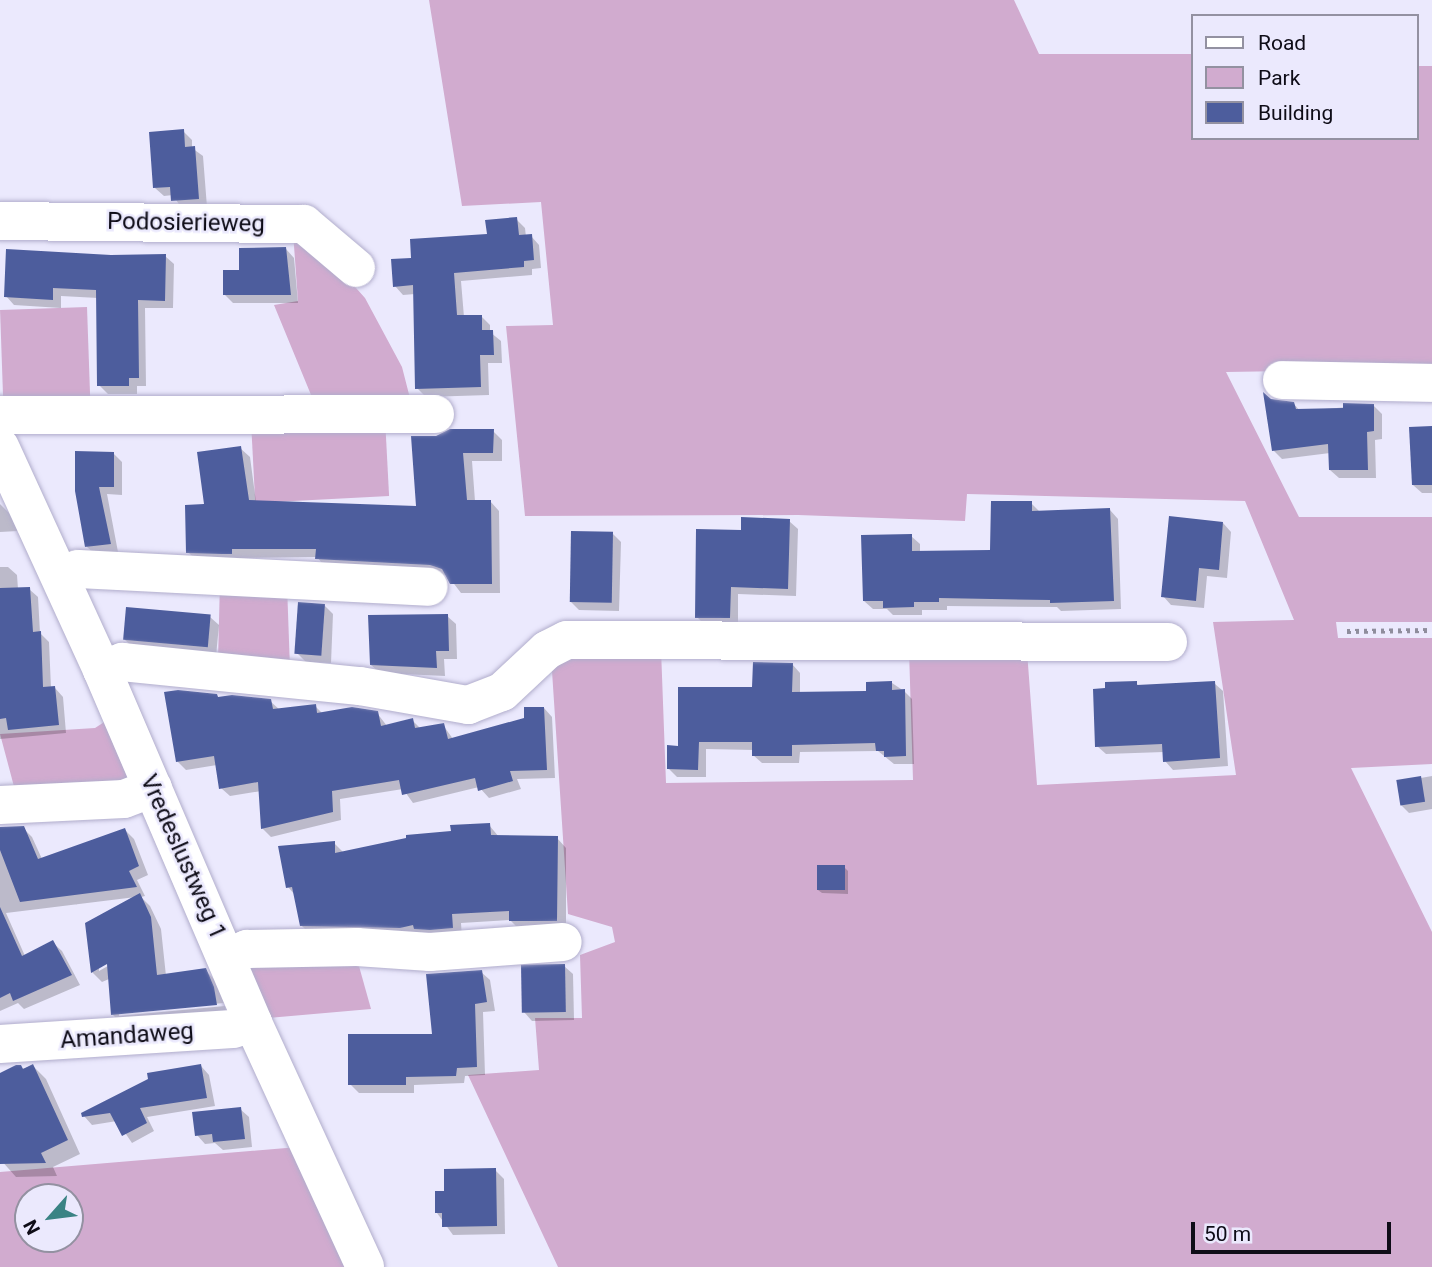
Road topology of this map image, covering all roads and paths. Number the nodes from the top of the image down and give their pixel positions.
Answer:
1 (0, 221) edge
2 (356, 268) dead end
3 (1282, 380) dead end
4 (1432, 383) edge
5 (435, 414) dead end
6 (0, 415) edge
7 (0, 447) edge
8 (60, 575) junction
9 (429, 587) dead end
10 (1347, 631) dead end
11 (1432, 631) edge
12 (1168, 642) dead end
13 (102, 670) junction
14 (153, 788) junction
15 (0, 805) edge
16 (563, 942) dead end
17 (227, 957) junction
18 (253, 1023) junction
19 (0, 1044) edge
20 (365, 1267) edge

1 - 2 street, Podosierieweg
3 - 4 street
5 - 6 street
7 - 8 street, Vredeslustweg 1
8 - 9 street
8 - 13 street, Vredeslustweg 1
10 - 11 path
12 - 13 street
13 - 14 street, Vredeslustweg 1
14 - 15 street
14 - 17 street, Vredeslustweg 1
16 - 17 street
17 - 18 street, Vredeslustweg 1
18 - 19 street, Amandaweg
18 - 20 street, Vredeslustweg 1

